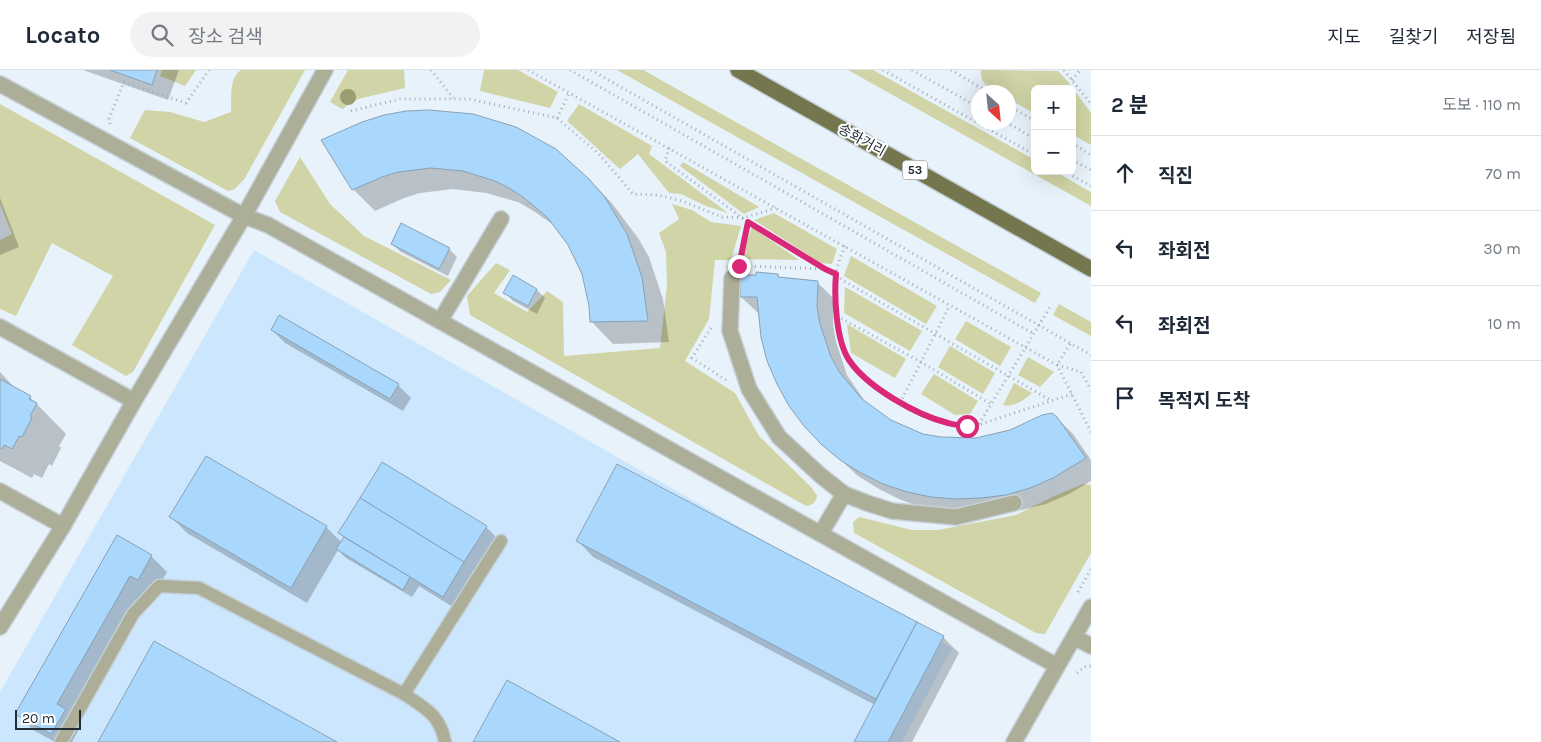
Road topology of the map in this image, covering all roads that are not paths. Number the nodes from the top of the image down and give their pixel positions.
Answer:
1 (325, 70) edge
2 (738, 70) edge
3 (0, 84) edge
4 (244, 216) junction
5 (501, 219) dead end
6 (1091, 269) edge
7 (735, 272) road end
8 (440, 321) junction
9 (0, 327) edge
10 (134, 401) junction
11 (0, 491) edge
12 (844, 494) junction
13 (1014, 503) dead end
14 (63, 526) junction
15 (821, 533) junction
16 (501, 541) dead end
17 (1091, 607) edge
18 (0, 627) edge
19 (1074, 637) junction
20 (1091, 646) edge
21 (1057, 666) junction
22 (404, 694) junction
23 (61, 742) edge
24 (445, 742) edge
25 (1014, 742) edge

1 - 4 street
2 - 6 main road, 송화거리 / 53
3 - 4 street
4 - 8 street
4 - 10 street
5 - 8 street
7 - 12 street
8 - 15 street
9 - 10 street
10 - 14 street
11 - 14 street
12 - 13 street
12 - 15 street
14 - 18 street
15 - 21 street
16 - 22 lane
17 - 19 street
19 - 20 street
19 - 21 street
21 - 25 street
22 - 23 lane
22 - 24 lane

